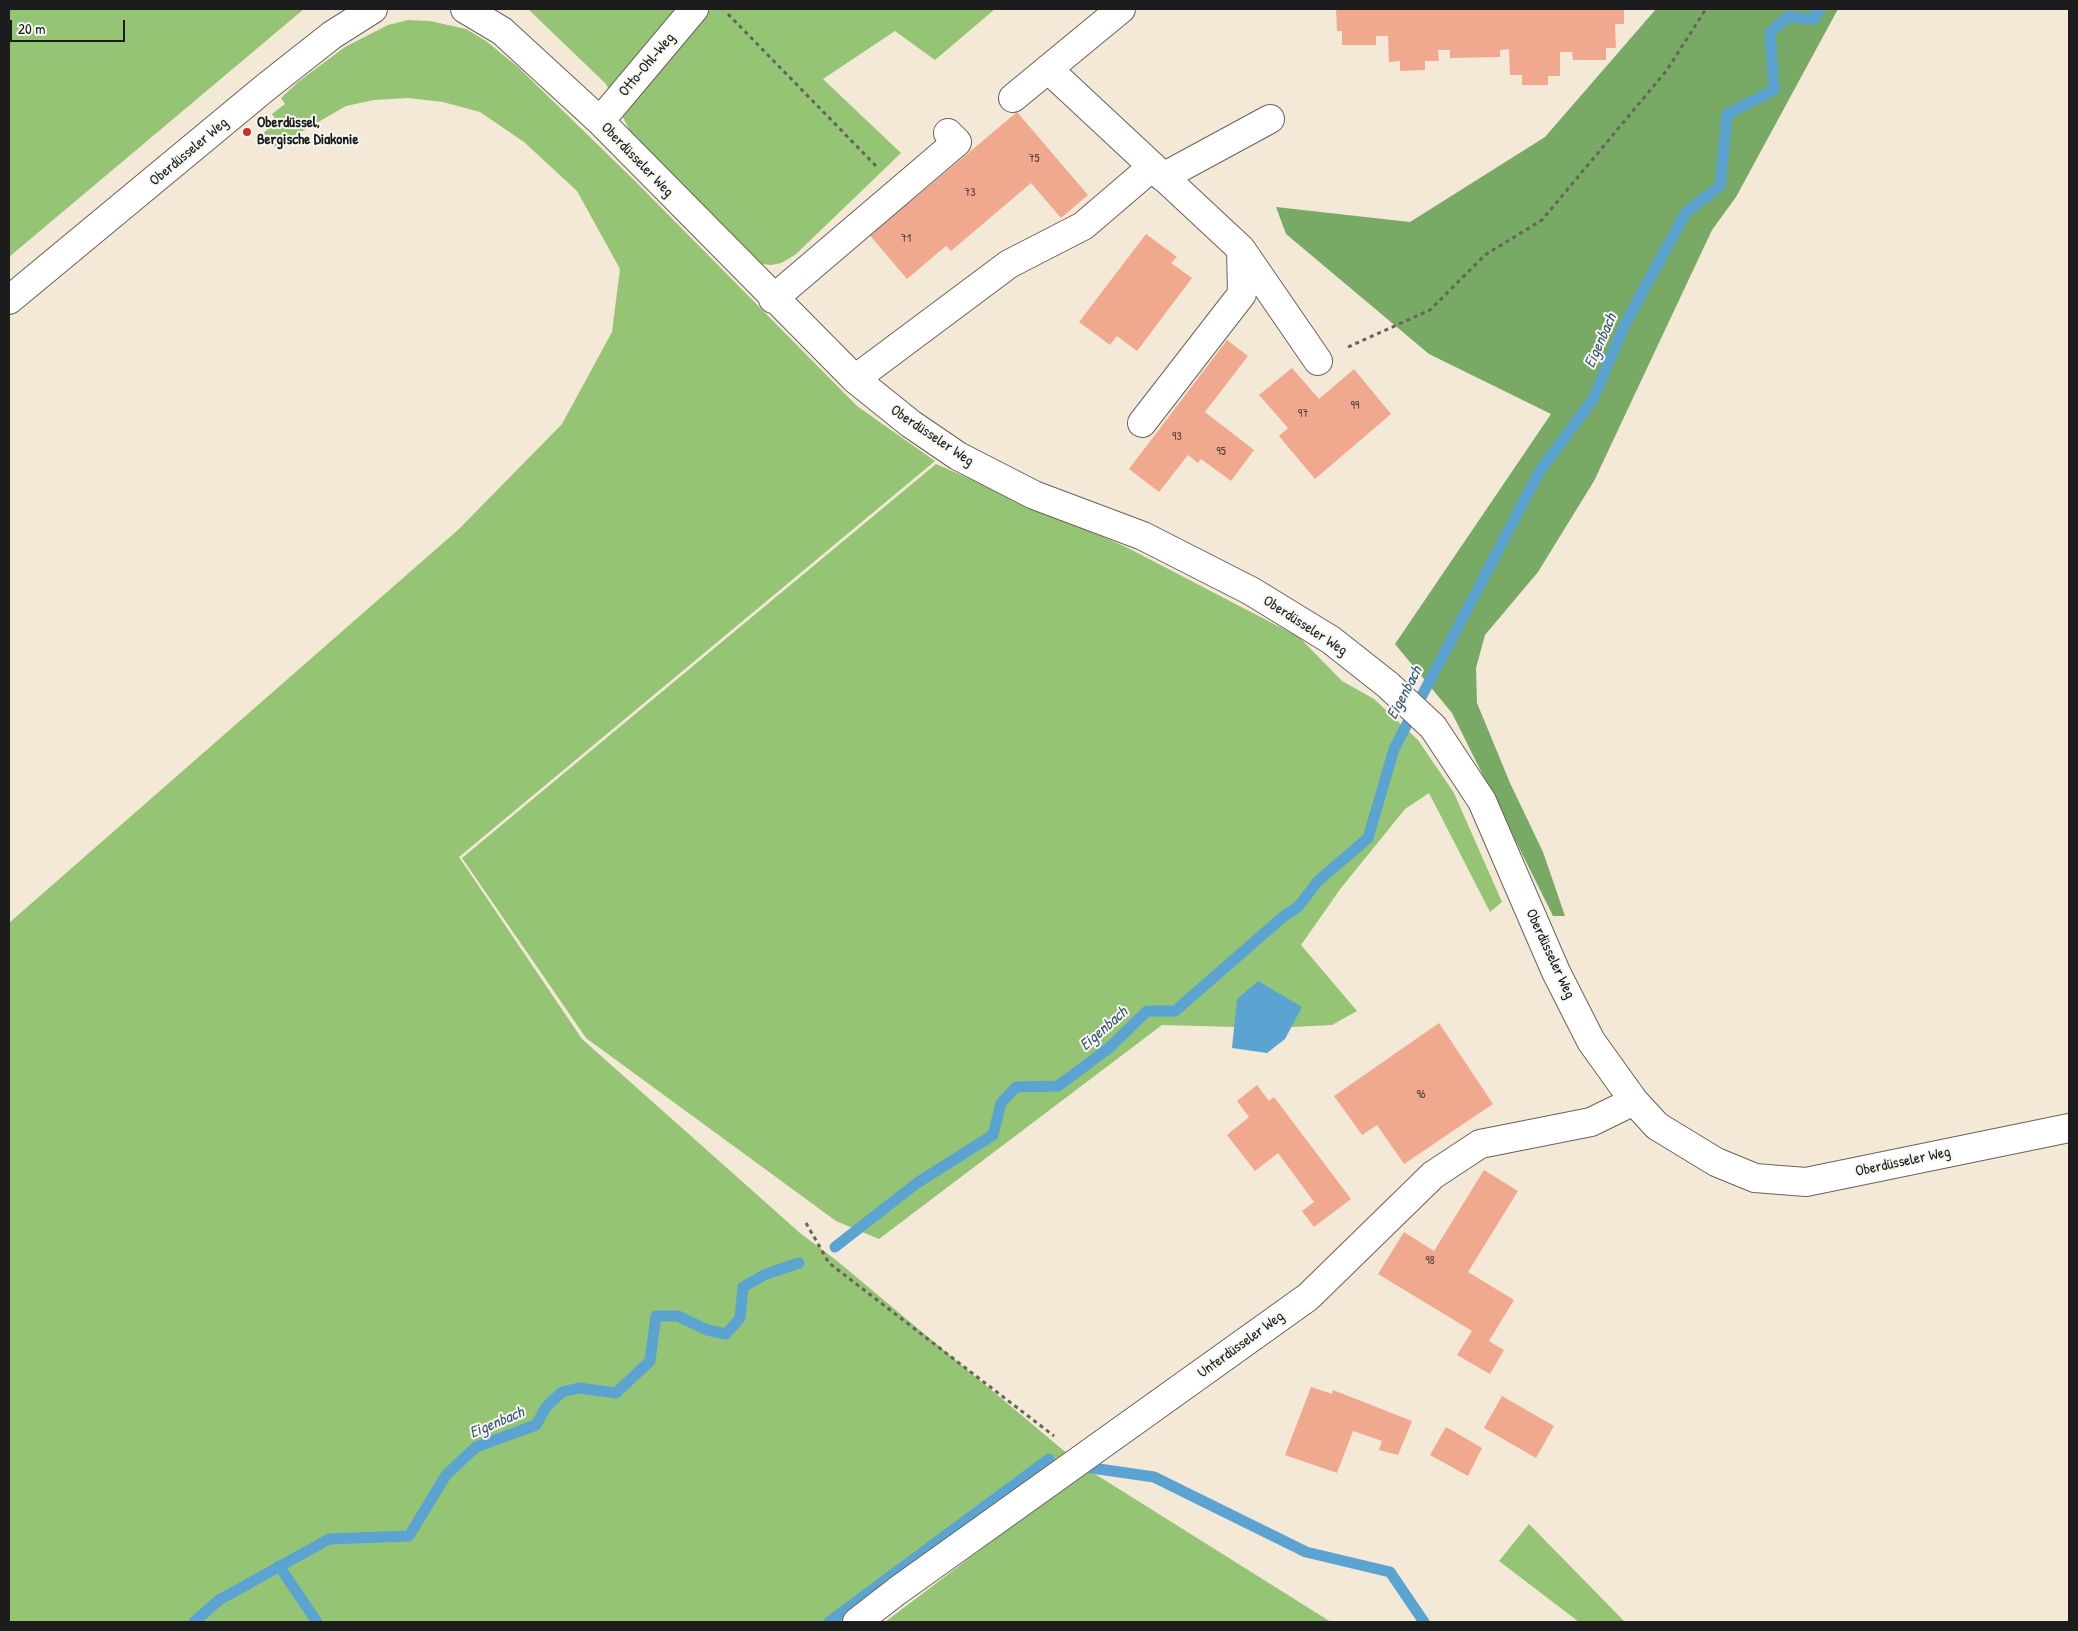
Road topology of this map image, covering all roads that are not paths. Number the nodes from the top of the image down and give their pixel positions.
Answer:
1 (373, 9) edge
2 (465, 9) edge
3 (694, 9) edge
4 (1121, 9) edge
5 (1048, 69) junction
6 (1013, 98) dead end
7 (1270, 119) dead end
8 (600, 121) junction
9 (948, 133) dead end
10 (1158, 172) junction
11 (1242, 249) junction
12 (773, 299) junction
13 (9, 300) edge
14 (1318, 361) road end
15 (855, 379) junction
16 (1142, 423) dead end
17 (1634, 1101) junction
18 (2069, 1128) edge
19 (857, 1622) edge

1 - 13 street, Oberdüsseler Weg
2 - 8 street, Oberdüsseler Weg
3 - 8 street, Otto-Ohl-Weg
4 - 5 street
5 - 6 street
5 - 10 street
7 - 10 street
8 - 12 street, Oberdüsseler Weg
9 - 12 street
10 - 11 street
10 - 15 street
11 - 14 street
11 - 16 street
12 - 15 street, Oberdüsseler Weg
15 - 17 street, Oberdüsseler Weg
17 - 18 street, Oberdüsseler Weg
17 - 19 street, Unterdüsseler Weg

